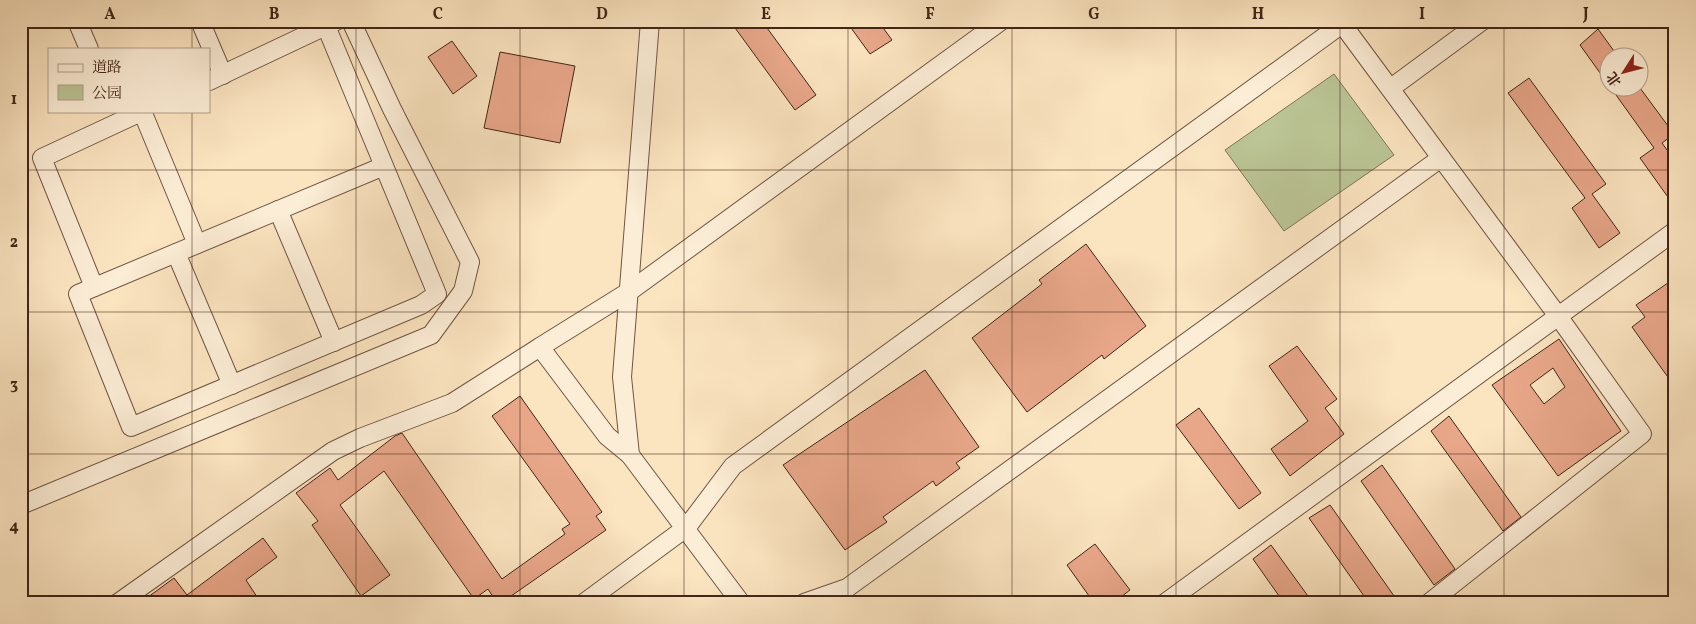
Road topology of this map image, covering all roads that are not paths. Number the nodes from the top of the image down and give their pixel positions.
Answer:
1 (77, 21) edge
2 (200, 21) edge
3 (650, 21) edge
4 (1001, 21) edge
5 (1482, 21) edge
6 (336, 22) edge
7 (1341, 23) edge
8 (89, 48) edge
9 (208, 48) edge
10 (210, 57) edge
11 (216, 78) edge
12 (1391, 88) junction
13 (139, 112) edge
14 (143, 112) edge
15 (118, 117) edge
16 (1440, 158) junction
17 (384, 166) junction
18 (278, 210) junction
19 (1675, 231) edge
20 (197, 244) junction
21 (176, 253) junction
22 (94, 287) junction
23 (630, 290) junction
24 (1558, 316) junction
25 (334, 342) junction
26 (540, 346) junction
27 (232, 385) junction
28 (630, 455) junction
29 (21, 505) edge
30 (686, 527) junction
31 (118, 603) edge
32 (584, 603) edge
33 (741, 603) edge
34 (804, 603) edge
35 (1165, 603) edge
36 (1429, 603) edge

1 - 8 street
2 - 9 street
3 - 23 street
4 - 23 street
5 - 12 street
6 - 11 street
6 - 17 street
6 - 29 street
7 - 12 street
7 - 30 street
10 - 11 street
12 - 16 street
13 - 15 street
14 - 20 street
15 - 22 street
16 - 24 street
16 - 34 street
17 - 18 street
17 - 25 street
18 - 20 street
18 - 25 street
19 - 24 street
20 - 21 street
21 - 22 street
21 - 27 street
22 - 27 street
23 - 26 street
23 - 28 street
24 - 35 street
24 - 36 street
25 - 27 street
26 - 28 street
26 - 31 street
28 - 30 street
30 - 32 street
30 - 33 street

